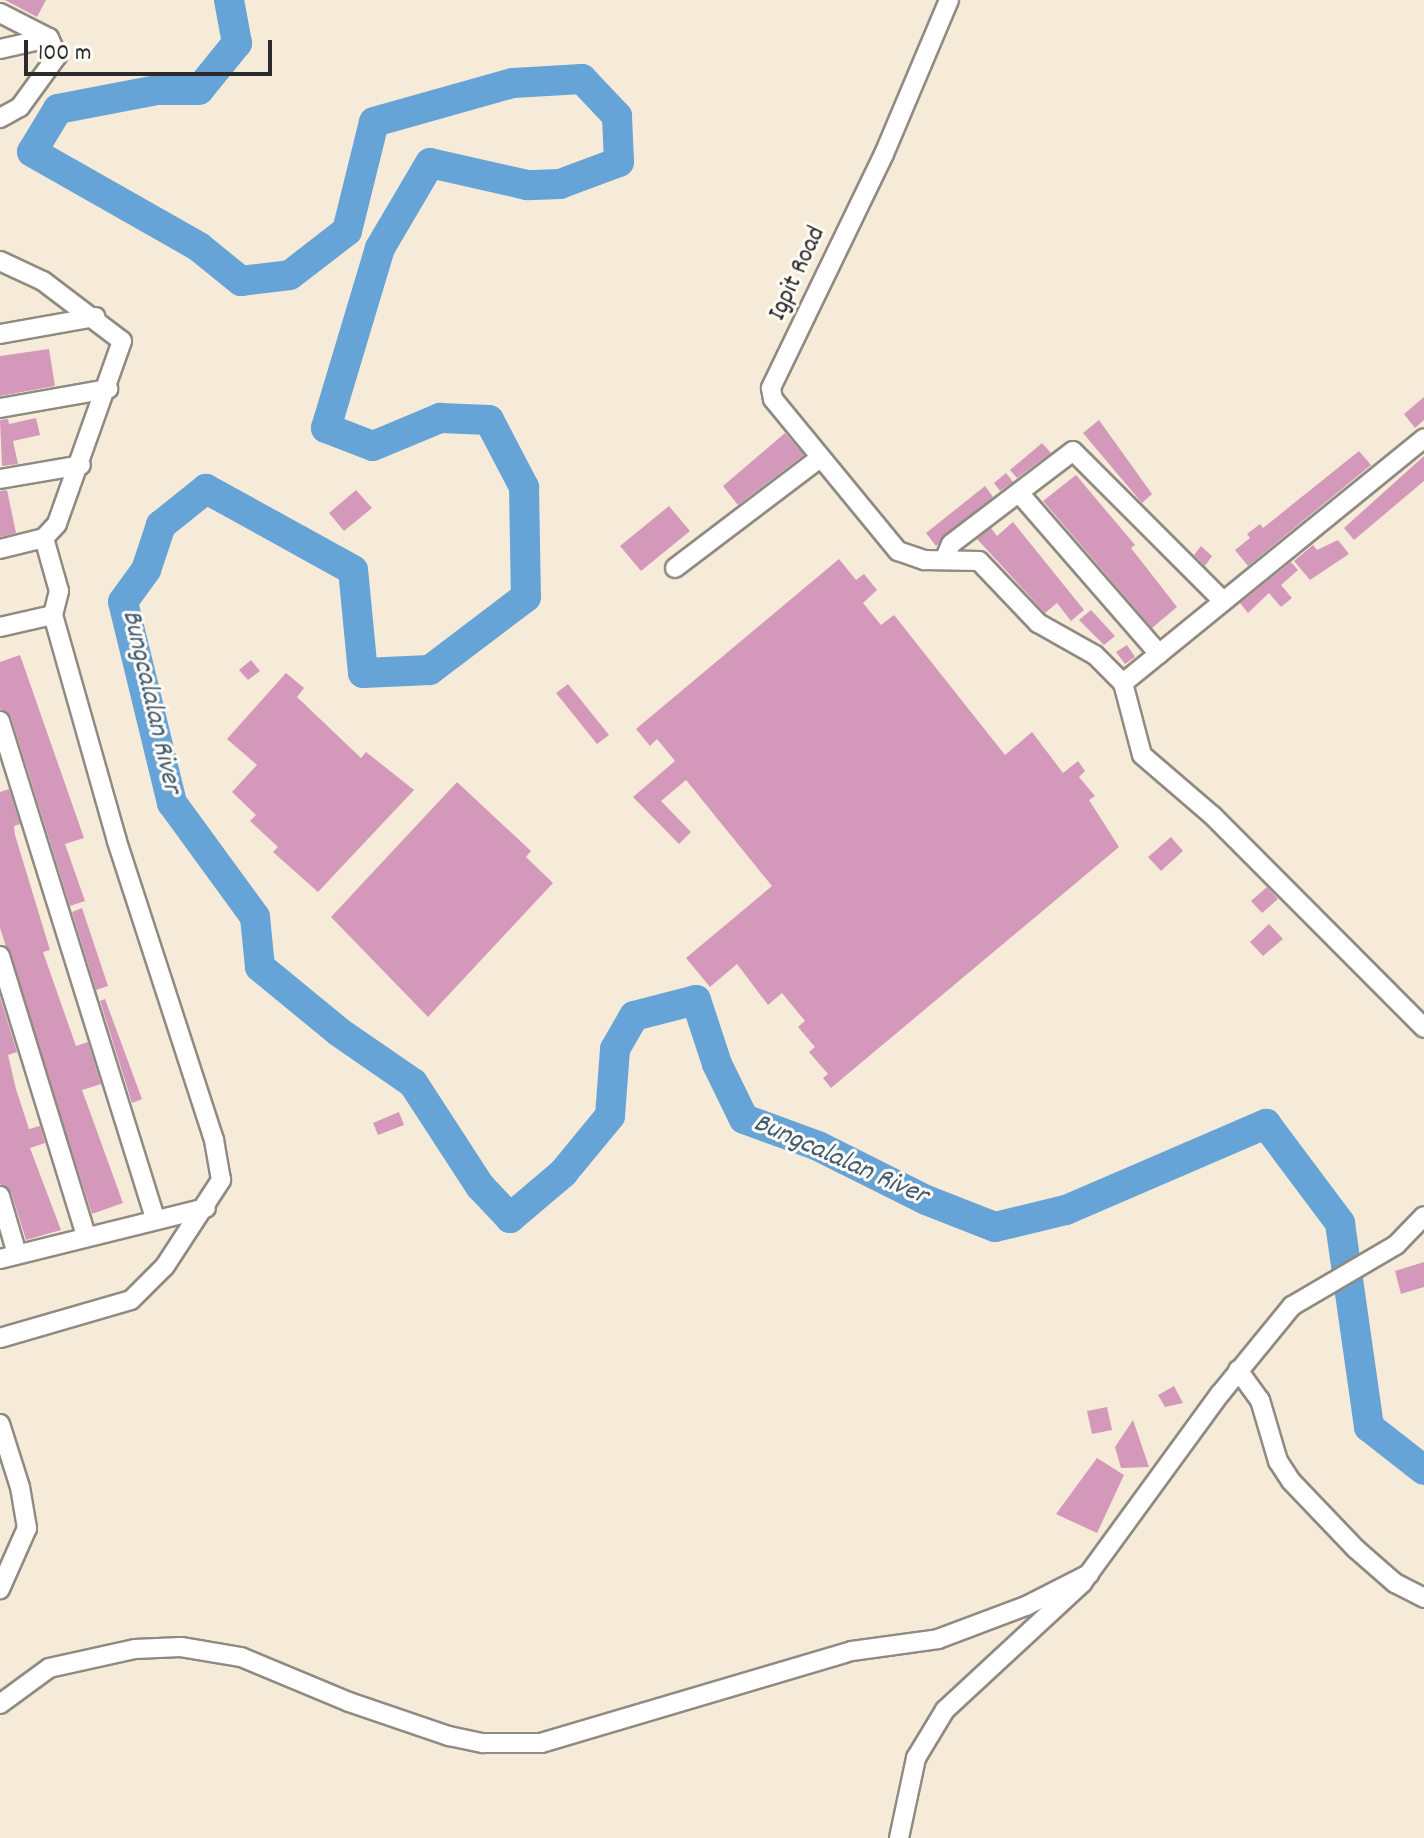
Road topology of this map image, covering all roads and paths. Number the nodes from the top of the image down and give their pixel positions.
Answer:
1 (949, 0) edge
2 (0, 13) edge
3 (49, 38) junction
4 (0, 49) edge
5 (0, 118) edge
6 (0, 261) edge
7 (95, 317) junction
8 (0, 334) edge
9 (108, 389) junction
10 (0, 408) edge
11 (1424, 438) edge
12 (820, 458) junction
13 (81, 465) junction
14 (0, 479) edge
15 (1020, 494) junction
16 (40, 540) junction
17 (0, 549) edge
18 (945, 558) junction
19 (675, 568) dead end
20 (1222, 600) junction
21 (53, 615) junction
22 (0, 627) edge
23 (1159, 654) junction
24 (1123, 683) junction
25 (0, 721) edge
26 (0, 956) edge
27 (1424, 1028) edge
28 (0, 1196) edge
29 (206, 1208) junction
30 (1424, 1216) edge
31 (155, 1218) junction
32 (86, 1236) junction
33 (8, 1256) edge
34 (0, 1338) edge
35 (1238, 1370) junction
36 (0, 1424) edge
37 (1089, 1574) junction
38 (0, 1589) edge
39 (1424, 1598) edge
40 (0, 1704) edge
41 (899, 1838) edge

1 - 12 street, Igpit Road
2 - 3 street
3 - 4 street
3 - 5 street
6 - 7 street
7 - 8 street
7 - 9 street
9 - 10 street
9 - 13 street
11 - 20 street
12 - 18 street, Igpit Road
12 - 19 street
13 - 14 street
13 - 16 street
15 - 18 street
15 - 20 street
15 - 23 street
16 - 17 street
16 - 21 street
18 - 24 street
20 - 23 street
21 - 22 street
21 - 29 street
23 - 24 street
24 - 27 street
25 - 31 street
26 - 32 street
28 - 33 street
29 - 31 street
29 - 34 street
30 - 35 street
31 - 32 street
32 - 33 street
35 - 37 street
35 - 39 street
36 - 38 street
37 - 40 street
37 - 41 street

